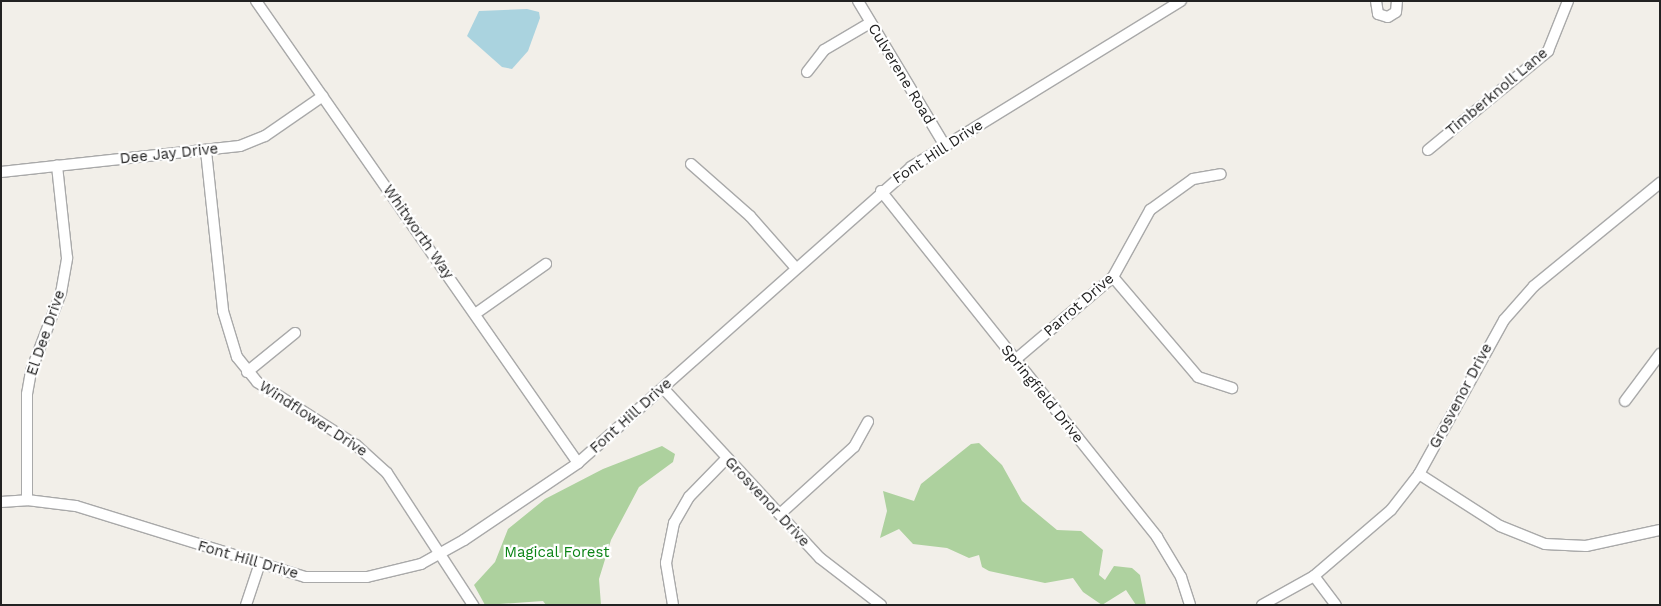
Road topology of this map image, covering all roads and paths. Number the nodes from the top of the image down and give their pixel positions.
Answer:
1 (256, 1) edge
2 (858, 1) edge
3 (1181, 1) edge
4 (1376, 1) edge
5 (1397, 1) edge
6 (1568, 1) edge
7 (870, 23) junction
8 (807, 72) dead end
9 (323, 96) junction
10 (945, 146) junction
11 (1428, 150) dead end
12 (206, 151) junction
13 (691, 164) dead end
14 (57, 166) junction
15 (1, 172) edge
16 (1221, 174) dead end
17 (1660, 183) edge
18 (880, 191) junction
19 (546, 264) dead end
20 (795, 267) junction
21 (1113, 277) junction
22 (475, 314) junction
23 (295, 333) dead end
24 (1660, 354) edge
25 (1015, 360) junction
26 (247, 372) junction
27 (663, 388) junction
28 (1232, 388) dead end
29 (1625, 401) dead end
30 (868, 422) dead end
31 (727, 458) junction
32 (578, 463) junction
33 (1419, 474) junction
34 (27, 500) junction
35 (1, 502) edge
36 (780, 514) junction
37 (1660, 530) edge
38 (443, 553) junction
39 (259, 566) junction
40 (1314, 576) junction
41 (246, 605) edge
42 (473, 605) edge
43 (673, 605) edge
44 (881, 605) edge
45 (1190, 605) edge
46 (1262, 605) edge
47 (1336, 605) edge

1 - 9 street, Whitworth Way
2 - 7 street, Culverene Road
3 - 10 street, Font Hill Drive
4 - 5 street
6 - 11 street, Timberknoll Lane
7 - 8 street
7 - 10 street, Culverene Road
9 - 12 street, Dee Jay Drive
9 - 22 street, Whitworth Way
10 - 18 street, Font Hill Drive
12 - 14 street, Dee Jay Drive
12 - 26 street, Windflower Drive
13 - 20 street
14 - 15 street, Dee Jay Drive
14 - 34 street, El Dee Drive
16 - 21 street, Parrot Drive
17 - 33 street, Grosvenor Drive
18 - 20 street, Font Hill Drive
18 - 25 street, Springfield Drive
19 - 22 street
20 - 27 street, Font Hill Drive
21 - 25 street, Parrot Drive
21 - 28 street
22 - 32 street, Whitworth Way
23 - 26 street
24 - 29 street
25 - 45 street, Springfield Drive
26 - 38 street, Windflower Drive
27 - 31 street, Grosvenor Drive
27 - 32 street, Font Hill Drive
30 - 36 street
31 - 36 street, Grosvenor Drive
31 - 43 street
32 - 38 street, Font Hill Drive
33 - 37 street
33 - 40 street, Grosvenor Drive
34 - 35 street, Font Hill Drive
34 - 39 street, Font Hill Drive
36 - 44 street, Grosvenor Drive
38 - 39 street, Font Hill Drive
38 - 42 street, Windflower Drive
39 - 41 street
40 - 46 street, Grosvenor Drive
40 - 47 street

